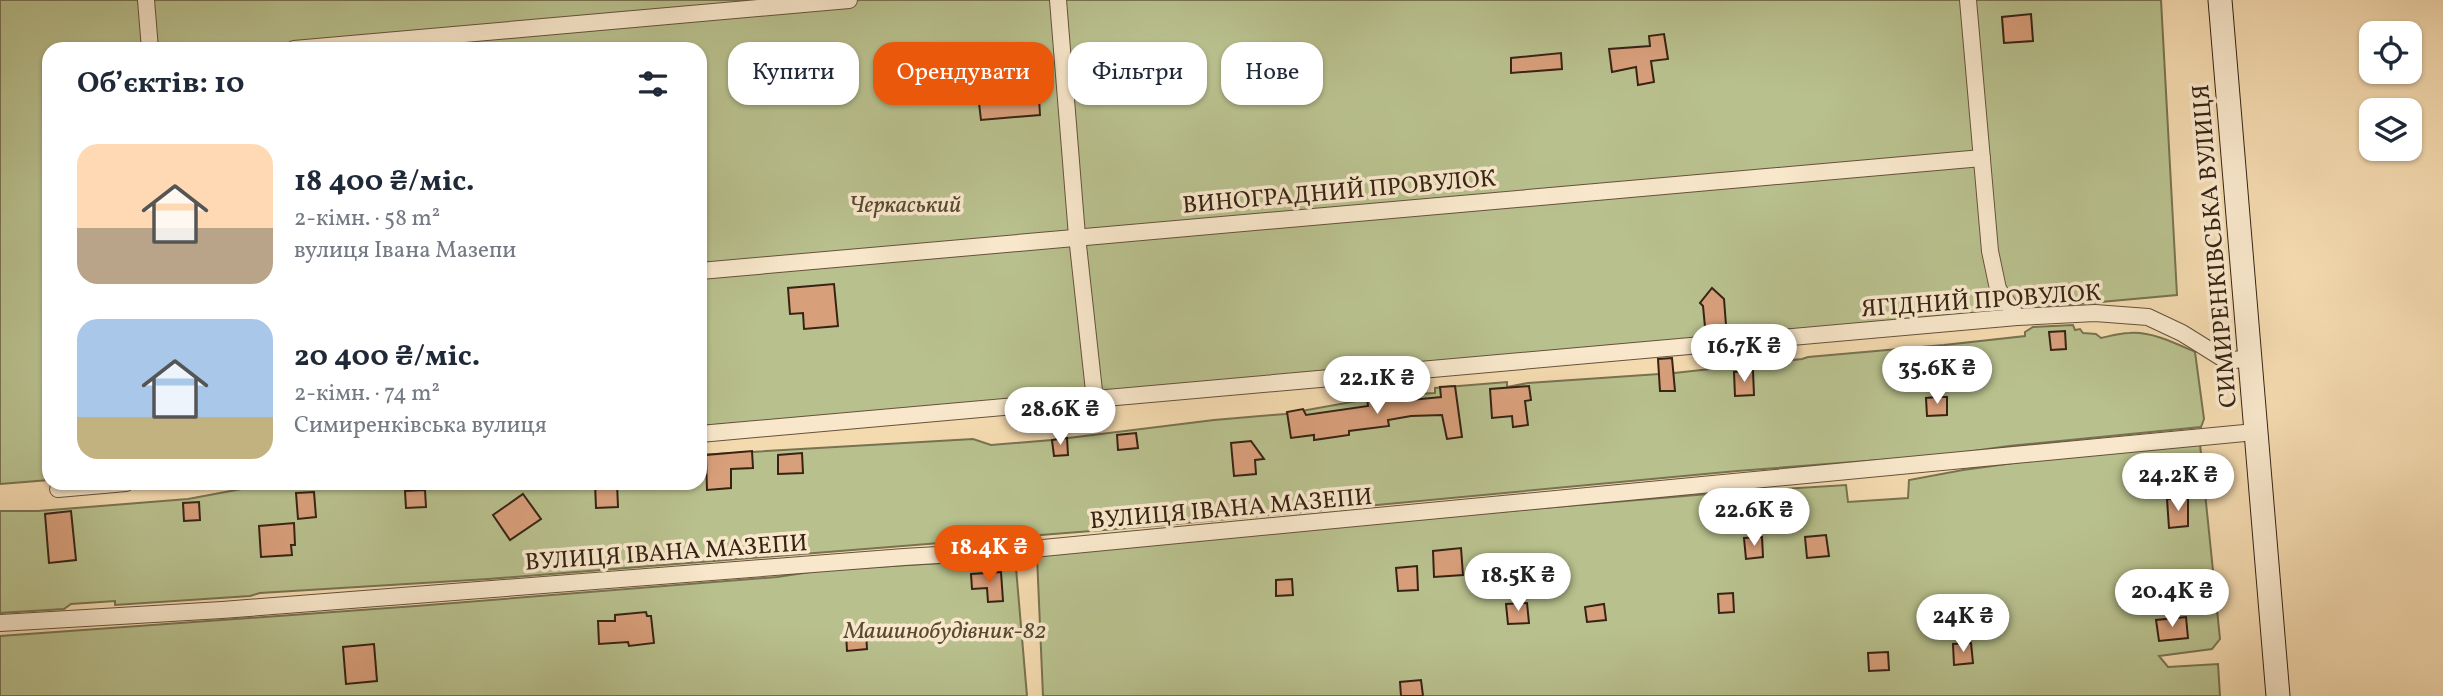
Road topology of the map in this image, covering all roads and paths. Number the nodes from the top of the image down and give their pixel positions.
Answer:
1 (146, 0) edge
2 (849, 0) edge
3 (1058, 0) edge
4 (1968, 0) edge
5 (2220, 0) edge
6 (149, 42) edge
7 (373, 42) edge
8 (1982, 158) junction
9 (1077, 236) junction
10 (707, 270) edge
11 (2017, 317) junction
12 (2249, 358) junction
13 (1095, 400) junction
14 (2255, 432) junction
15 (707, 433) edge
16 (0, 624) edge
17 (2278, 696) edge

1 - 6 street
2 - 7 street
3 - 9 street
4 - 8 street
5 - 12 main road, СИМИРЕНКІВСЬКА ВУЛИЦЯ
8 - 9 street, ВИНОГРАДНИЙ ПРОВУЛОК
8 - 11 street
9 - 10 street, ВИНОГРАДНИЙ ПРОВУЛОК
9 - 13 street
11 - 12 street, ЯГІДНИЙ ПРОВУЛОК
11 - 13 street, ЯГІДНИЙ ПРОВУЛОК
12 - 14 main road, СИМИРЕНКІВСЬКА ВУЛИЦЯ
13 - 15 street, ЯГІДНИЙ ПРОВУЛОК
14 - 16 street, ВУЛИЦЯ ІВАНА МАЗЕПИ
14 - 17 main road, СИМИРЕНКІВСЬКА ВУЛИЦЯ

